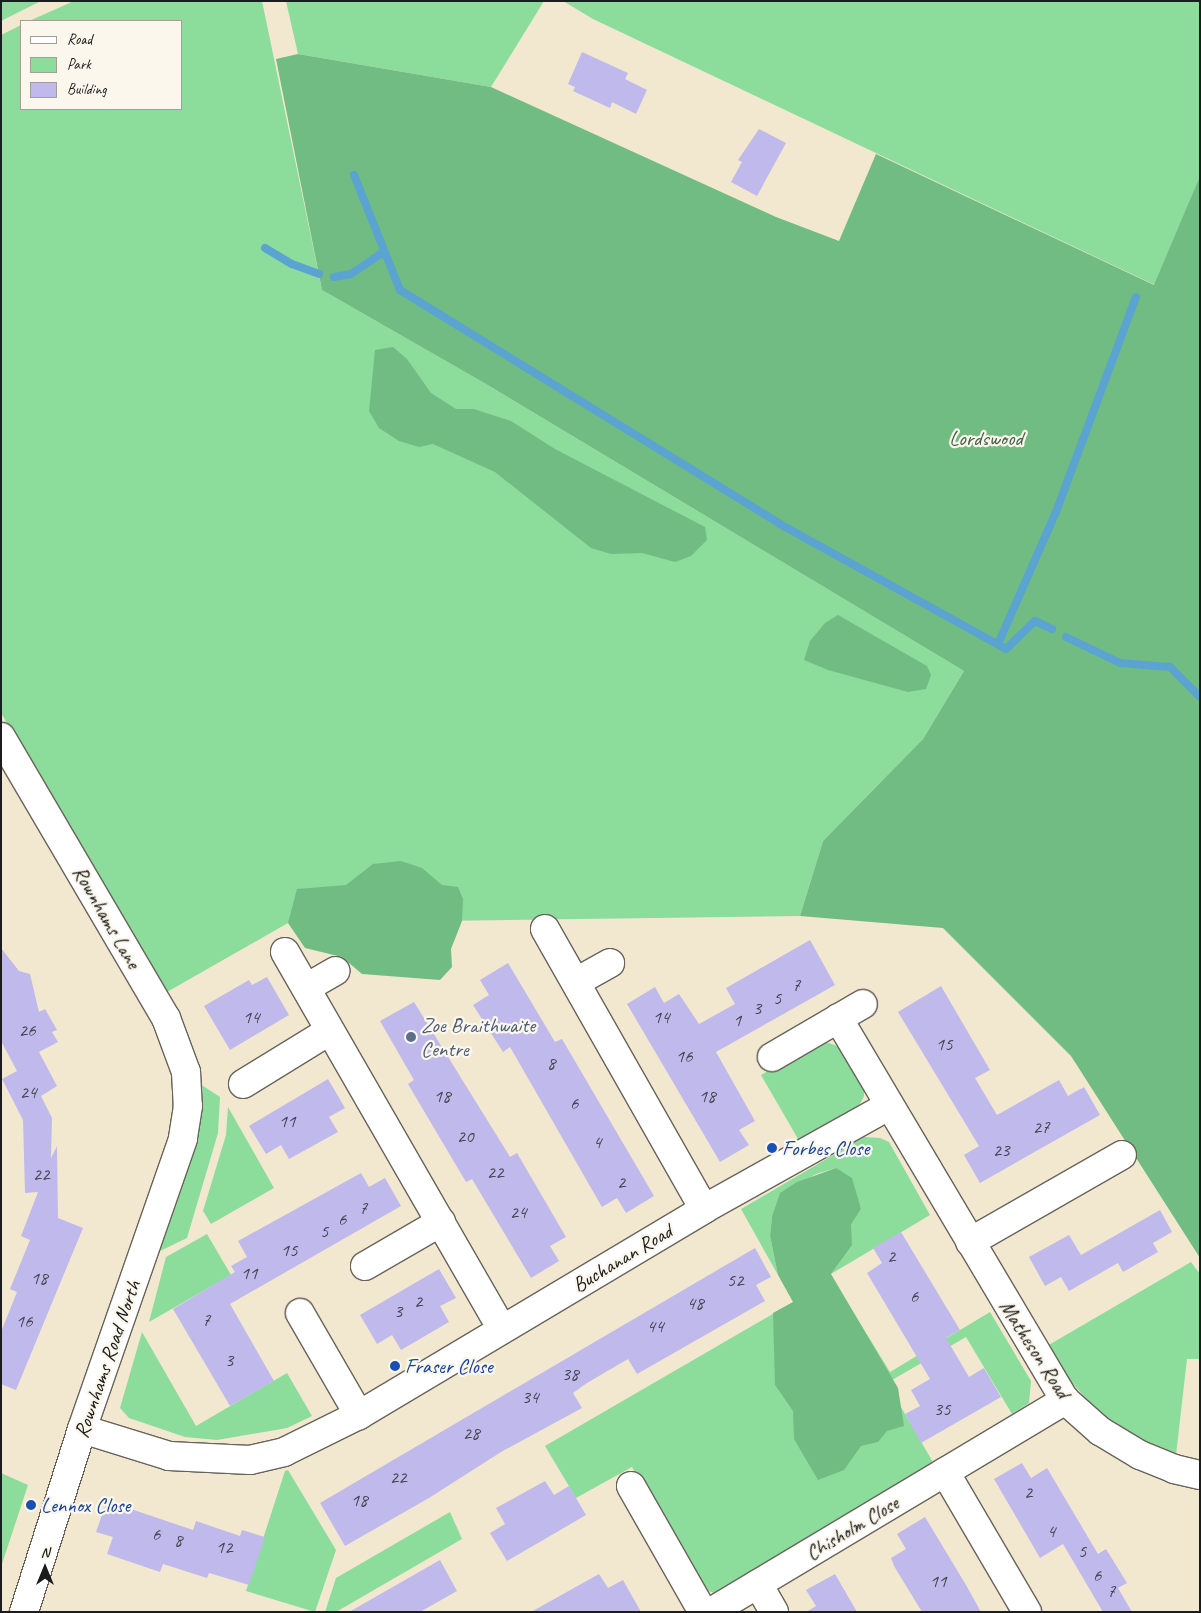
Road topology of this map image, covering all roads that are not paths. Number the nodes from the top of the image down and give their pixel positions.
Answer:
1 (1, 737) edge
2 (545, 929) dead end
3 (285, 952) dead end
4 (610, 964) dead end
5 (336, 971) dead end
6 (576, 982) junction
7 (306, 988) junction
8 (863, 1004) dead end
9 (838, 1018) junction
10 (330, 1031) junction
11 (772, 1057) dead end
12 (243, 1084) dead end
13 (188, 1106) joint
14 (888, 1106) junction
15 (1122, 1155) dead end
16 (704, 1209) junction
17 (440, 1222) junction
18 (970, 1242) junction
19 (365, 1266) dead end
20 (300, 1313) dead end
21 (502, 1329) junction
22 (1065, 1400) junction
23 (359, 1415) junction
24 (82, 1429) junction
25 (945, 1472) junction
26 (1200, 1474) edge
27 (631, 1486) dead end
28 (758, 1584) junction
29 (24, 1612) edge
30 (703, 1612) edge
31 (712, 1612) edge
32 (774, 1612) edge
33 (1027, 1612) edge

1 - 13 street, Rownhams Lane
2 - 6 street
3 - 7 street
4 - 6 street
5 - 7 street
6 - 16 street
7 - 10 street
8 - 9 street
9 - 11 street
9 - 14 street, Matheson Road
10 - 12 street
10 - 17 street
13 - 24 street, Rownhams Road North
14 - 16 street, Buchanan Road
14 - 18 street, Matheson Road
15 - 18 street
16 - 21 street, Buchanan Road
17 - 19 street
17 - 21 street
18 - 22 street, Matheson Road
20 - 23 street
21 - 23 street, Buchanan Road
22 - 25 street, Chisholm Close
22 - 26 street, Matheson Road
23 - 24 street, Buchanan Road
24 - 29 street, Rownhams Road North
25 - 28 street, Chisholm Close
25 - 33 street
27 - 30 street
28 - 31 street, Chisholm Close
28 - 32 street

